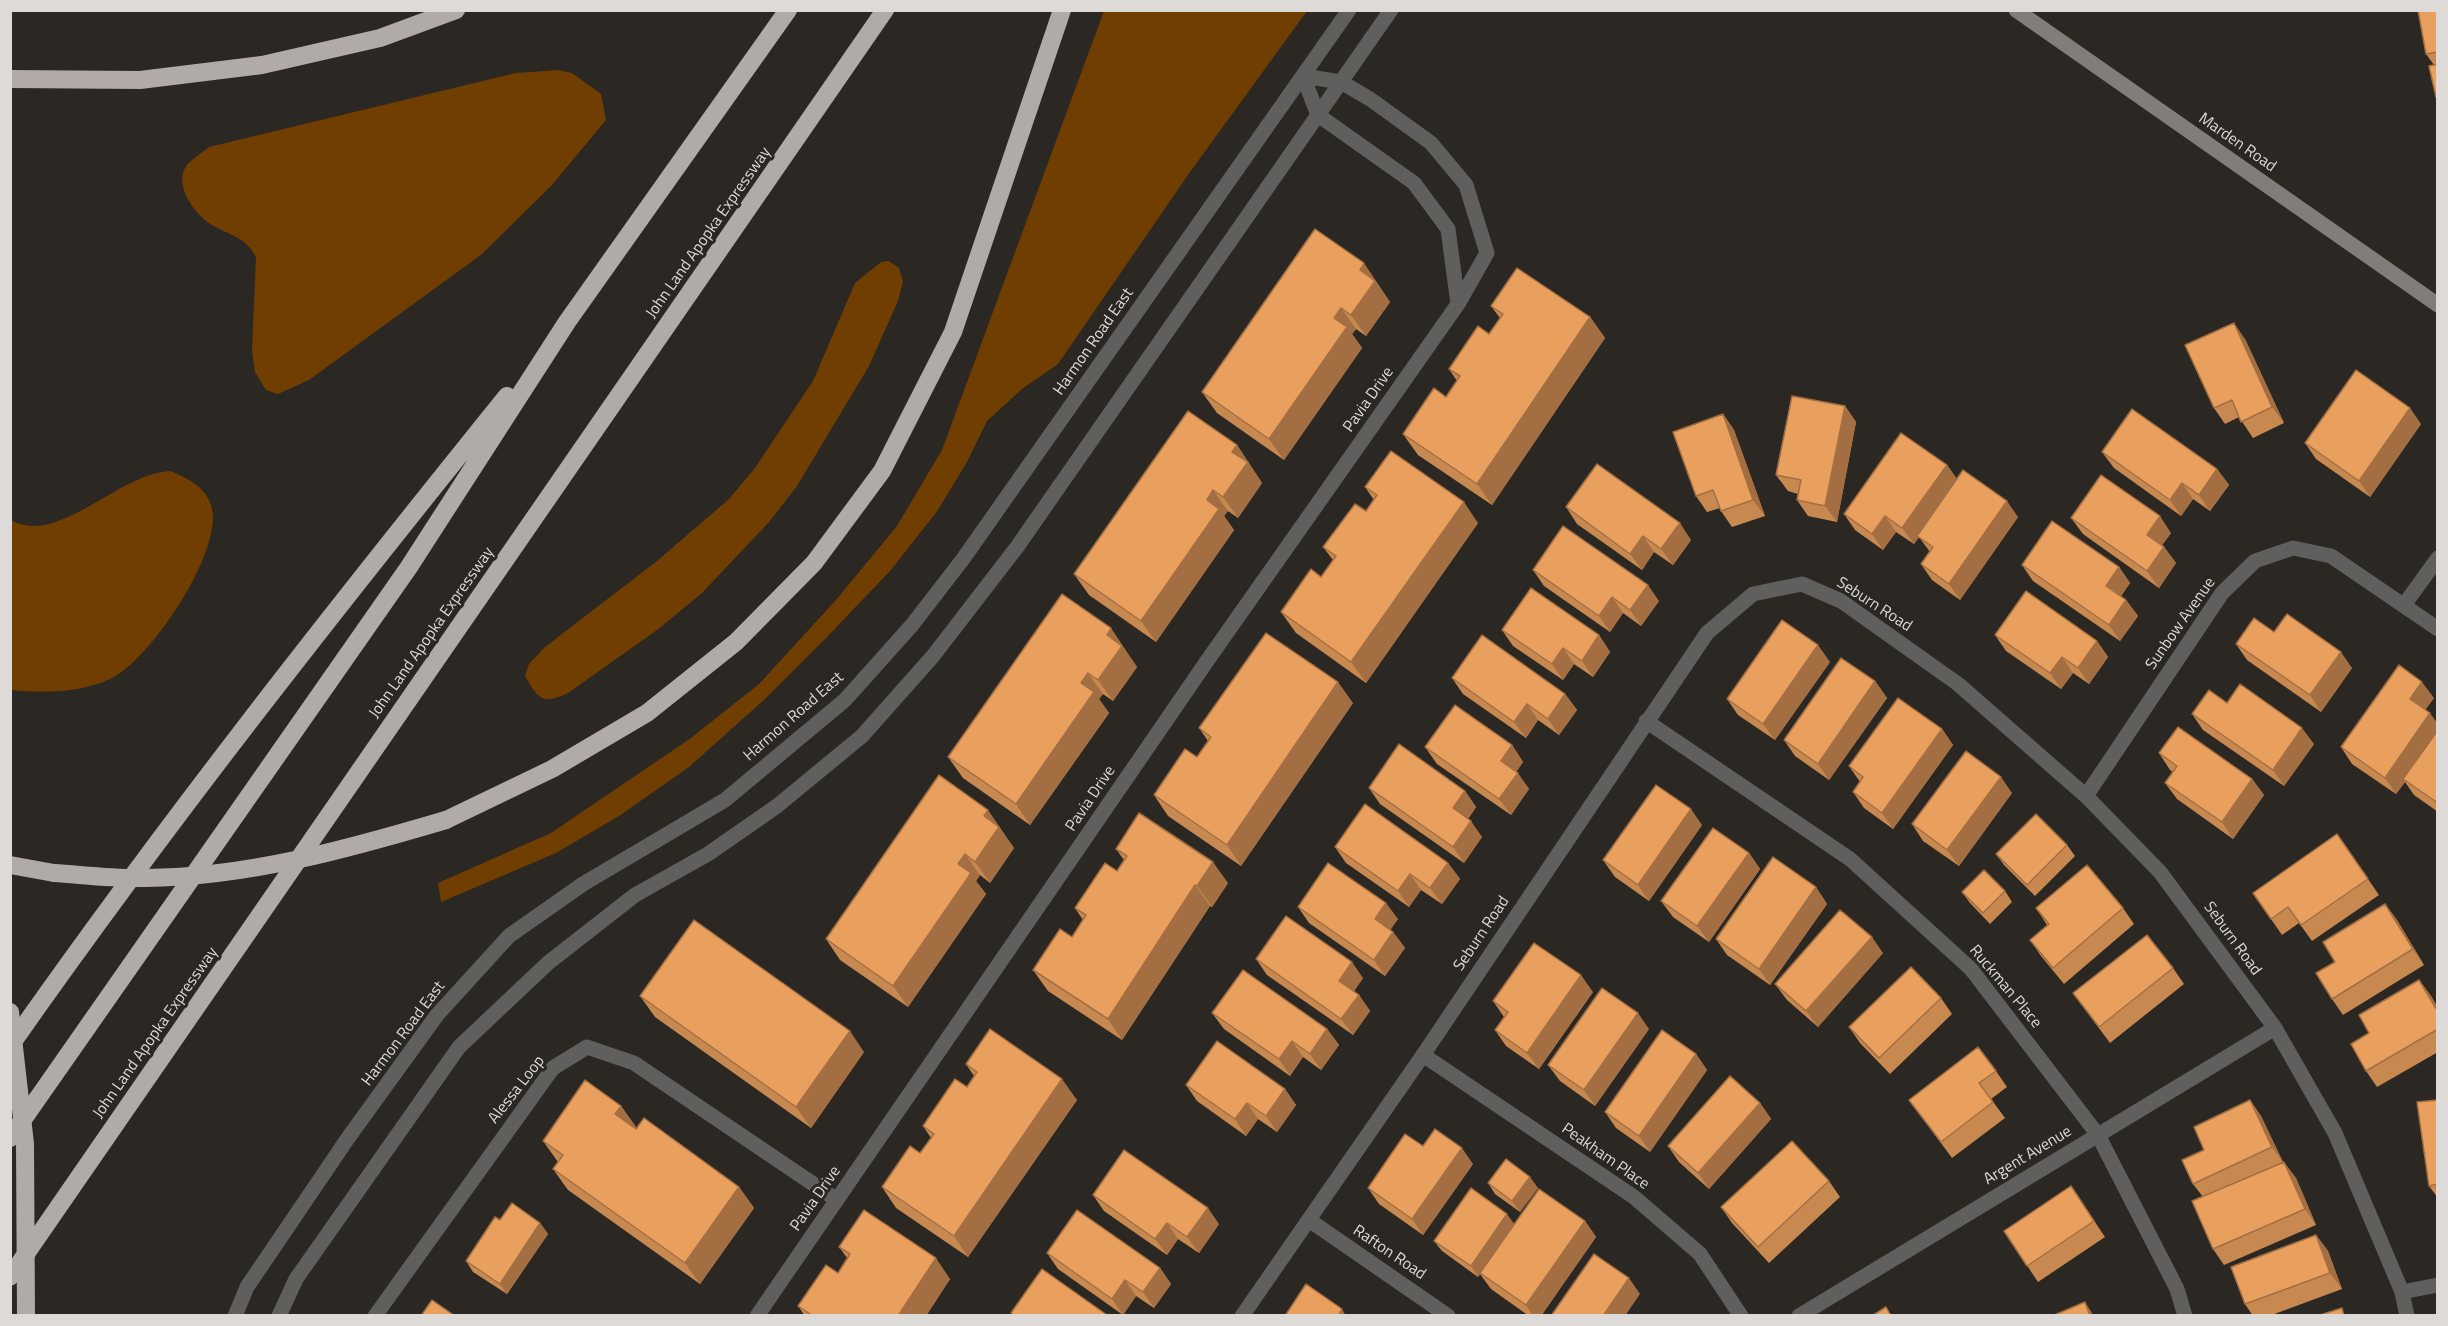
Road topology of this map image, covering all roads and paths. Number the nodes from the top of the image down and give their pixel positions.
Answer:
1 (456, 10) edge
2 (788, 10) edge
3 (885, 10) edge
4 (1062, 10) edge
5 (1349, 10) edge
6 (1391, 10) edge
7 (2016, 10) edge
8 (1303, 76) junction
9 (10, 79) edge
10 (1341, 81) junction
11 (1318, 115) junction
12 (1458, 304) junction
13 (2438, 305) edge
14 (567, 322) junction
15 (2438, 558) edge
16 (2404, 605) junction
17 (2435, 622) edge
18 (1646, 721) junction
19 (2086, 796) junction
20 (10, 865) edge
21 (10, 1012) edge
22 (2275, 1028) junction
23 (10, 1046) edge
24 (1423, 1055) junction
25 (2098, 1134) junction
26 (10, 1138) edge
27 (837, 1200) junction
28 (1309, 1220) junction
29 (10, 1277) edge
30 (2438, 1285) edge
31 (2402, 1292) junction
32 (26, 1316) edge
33 (235, 1316) edge
34 (279, 1316) edge
35 (375, 1316) edge
36 (756, 1316) edge
37 (1242, 1316) edge
38 (1448, 1316) edge
39 (1741, 1316) edge
40 (1799, 1316) edge
41 (2185, 1316) edge
42 (2407, 1316) edge

1 - 9 highway
2 - 14 highway
3 - 29 highway, John Land Apopka Expressway
4 - 20 highway, bridge
5 - 8 street, Harmon Road East
6 - 10 street
7 - 13 street, Marden Road
8 - 10 street, Pavia Drive
8 - 11 street
8 - 33 street, Harmon Road East
10 - 11 street
10 - 12 street, Pavia Drive
11 - 12 street
11 - 34 street
12 - 27 street, Pavia Drive
14 - 23 highway
14 - 26 highway
15 - 16 street
16 - 17 street, Sunbow Avenue
16 - 19 street, Sunbow Avenue
18 - 19 street, Seburn Road
18 - 24 street, Seburn Road
18 - 25 street, Ruckman Place
19 - 22 street, Seburn Road
21 - 32 highway, bridge
22 - 25 street, Argent Avenue
22 - 31 street, Seburn Road
24 - 28 street, Seburn Road
24 - 39 street, Peakham Place
25 - 40 street, Argent Avenue
25 - 41 street, Ruckman Place
27 - 35 street, Alessa Loop
27 - 36 street, Pavia Drive
28 - 37 street, Seburn Road
28 - 38 street, Rafton Road
30 - 31 street
31 - 42 street, Seburn Road

